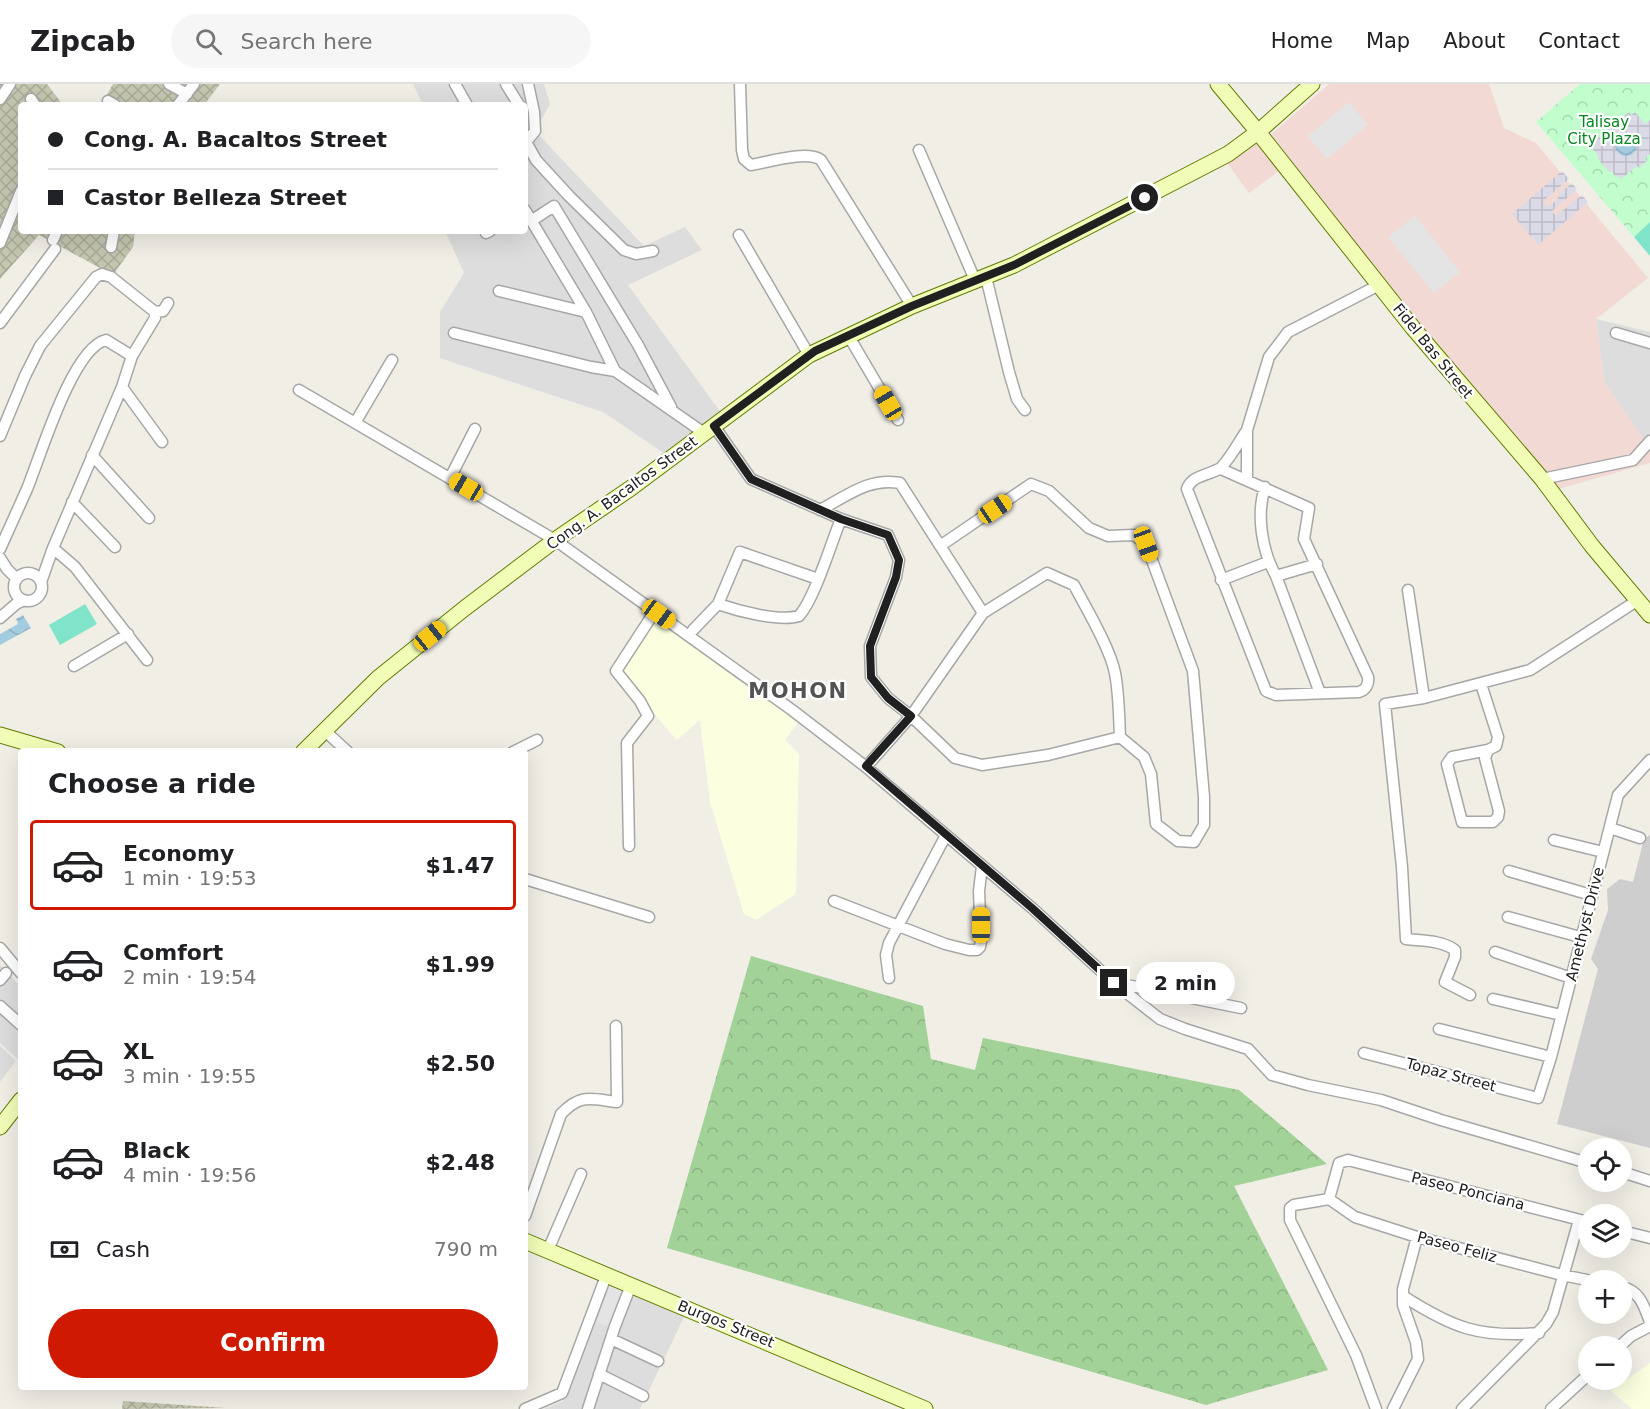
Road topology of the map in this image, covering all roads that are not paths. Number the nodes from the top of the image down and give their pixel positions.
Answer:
1 (10, 84) edge
2 (169, 84) edge
3 (194, 84) edge
4 (455, 84) edge
5 (506, 84) edge
6 (528, 84) edge
7 (740, 84) edge
8 (1218, 84) edge
9 (1312, 84) edge
10 (187, 94) junction
11 (0, 99) edge
12 (180, 102) edge
13 (465, 102) edge
14 (517, 102) edge
15 (528, 120) edge
16 (535, 131) junction
17 (1258, 132) junction
18 (528, 140) edge
19 (528, 146) edge
20 (919, 150) dead end
21 (569, 196) junction
22 (18, 198) edge
23 (554, 206) junction
24 (528, 213) edge
25 (528, 215) edge
26 (113, 234) edge
27 (739, 235) dead end
28 (55, 240) edge
29 (0, 243) edge
30 (111, 247) dead end
31 (653, 251) dead end
32 (981, 278) junction
33 (1379, 285) junction
34 (499, 291) dead end
35 (168, 303) dead end
36 (912, 306) junction
37 (155, 312) junction
38 (586, 312) junction
39 (0, 323) edge
40 (454, 333) dead end
41 (1616, 333) dead end
42 (848, 335) junction
43 (1650, 343) edge
44 (810, 355) junction
45 (132, 356) junction
46 (392, 360) dead end
47 (615, 371) junction
48 (122, 387) junction
49 (299, 390) dead end
50 (672, 410) junction
51 (1025, 410) dead end
52 (898, 420) dead end
53 (355, 423) junction
54 (475, 429) dead end
55 (709, 430) junction
56 (1247, 430) junction
57 (0, 436) edge
58 (1650, 441) edge
59 (162, 442) dead end
60 (92, 455) junction
61 (1221, 469) junction
62 (450, 478) junction
63 (1247, 479) junction
64 (1542, 479) junction
65 (1265, 487) junction
66 (72, 502) junction
67 (820, 510) junction
68 (149, 518) dead end
69 (841, 519) junction
70 (555, 540) junction
71 (940, 546) junction
72 (115, 547) dead end
73 (53, 548) junction
74 (0, 549) edge
75 (0, 558) edge
76 (1268, 562) junction
77 (1317, 564) junction
78 (1276, 576) junction
79 (17, 579) junction
80 (818, 579) junction
81 (1221, 580) junction
82 (41, 582) junction
83 (1408, 590) dead end
84 (24, 600) junction
85 (1638, 600) junction
86 (718, 604) junction
87 (655, 611) junction
88 (983, 613) junction
89 (1650, 615) edge
90 (0, 618) edge
91 (693, 630) dead end
92 (128, 634) junction
93 (147, 660) dead end
94 (74, 666) dead end
95 (1481, 684) junction
96 (1320, 693) junction
97 (1424, 698) junction
98 (911, 716) junction
99 (324, 730) junction
100 (0, 735) edge
101 (1120, 737) junction
102 (537, 740) dead end
103 (44, 748) edge
104 (307, 748) edge
105 (344, 748) edge
106 (521, 748) edge
107 (1488, 750) junction
108 (1650, 760) edge
109 (866, 766) junction
110 (1610, 828) junction
111 (946, 834) junction
112 (1640, 838) dead end
113 (1554, 840) dead end
114 (629, 846) dead end
115 (1603, 852) junction
116 (982, 866) junction
117 (1509, 871) dead end
118 (528, 880) edge
119 (1591, 895) junction
120 (834, 901) dead end
121 (648, 917) dead end
122 (1508, 917) dead end
123 (898, 926) junction
124 (1580, 937) junction
125 (0, 948) edge
126 (1495, 952) dead end
127 (18, 969) edge
128 (889, 978) dead end
129 (1571, 978) junction
130 (1114, 983) junction
131 (1470, 995) dead end
132 (1493, 999) dead end
133 (0, 1006) edge
134 (1241, 1008) dead end
135 (1561, 1015) junction
136 (18, 1022) edge
137 (616, 1026) dead end
138 (1439, 1029) dead end
139 (1364, 1053) dead end
140 (1551, 1057) junction
141 (1538, 1098) joint
142 (18, 1103) edge
143 (2, 1120) edge
144 (1578, 1160) edge
145 (581, 1174) dead end
146 (1632, 1175) edge
147 (1650, 1181) edge
148 (1329, 1199) junction
149 (528, 1207) edge
150 (1578, 1219) edge
151 (1632, 1234) edge
152 (1578, 1236) edge
153 (1417, 1237) junction
154 (1650, 1238) edge
155 (528, 1242) edge
156 (548, 1250) junction
157 (1562, 1275) junction
158 (606, 1276) junction
159 (1578, 1278) edge
160 (631, 1286) junction
161 (1632, 1292) edge
162 (1403, 1296) junction
163 (1650, 1324) edge
164 (1539, 1333) junction
165 (1631, 1336) edge
166 (611, 1339) junction
167 (658, 1361) dead end
168 (599, 1374) junction
169 (1578, 1383) edge
170 (643, 1396) dead end
171 (525, 1409) edge
172 (588, 1409) edge
173 (926, 1409) edge
174 (1376, 1409) edge
175 (1393, 1409) edge
176 (1462, 1409) edge
177 (1551, 1409) edge

1 - 11 street
2 - 10 street
3 - 10 street
4 - 13 street
5 - 14 street
6 - 16 street
7 - 36 street
8 - 17 street, Fidel Bas Street
9 - 17 street, Cong. A. Bacaltos Street
10 - 12 street
15 - 16 street
16 - 18 street
17 - 32 street, Cong. A. Bacaltos Street
17 - 33 street, Fidel Bas Street
19 - 21 street
20 - 32 street
21 - 23 street
21 - 31 street
22 - 29 street
23 - 24 street
23 - 50 street
25 - 38 street
26 - 30 street
27 - 44 street
28 - 39 street
32 - 36 street, Cong. A. Bacaltos Street
32 - 51 street
33 - 56 street
33 - 64 street, Fidel Bas Street
34 - 38 street
35 - 37 street
36 - 42 street, Cong. A. Bacaltos Street
37 - 45 street
37 - 57 street
38 - 47 street
40 - 47 street
41 - 43 street
42 - 44 street, Cong. A. Bacaltos Street
42 - 52 street
44 - 55 street, Cong. A. Bacaltos Street
45 - 48 street
45 - 74 street
46 - 53 street
47 - 50 street
48 - 59 street
48 - 60 street
49 - 53 street
50 - 55 street
53 - 62 street
54 - 62 street
55 - 67 street
55 - 70 street, Cong. A. Bacaltos Street
56 - 61 street
56 - 63 street
58 - 64 street
60 - 66 street
60 - 68 street
61 - 63 street
61 - 81 street
62 - 70 street
63 - 65 street
64 - 85 street, Fidel Bas Street
65 - 76 street
65 - 77 street
66 - 72 street
66 - 73 street
67 - 69 street
67 - 71 street
69 - 80 street
69 - 98 street
70 - 87 street
70 - 99 street, Cong. A. Bacaltos Street
71 - 88 street
71 - 101 street
73 - 82 street
73 - 92 street
75 - 79 street
76 - 78 street
76 - 81 street
77 - 78 street
77 - 96 street
78 - 96 street
79 - 82 street
79 - 84 street
80 - 86 street
80 - 86 street
81 - 96 street
82 - 84 street
83 - 97 street
84 - 90 street
85 - 89 street, Fidel Bas Street
85 - 95 street
86 - 91 street
87 - 109 street
87 - 114 street
88 - 98 street
88 - 101 street
92 - 93 street
92 - 94 street
95 - 97 street
95 - 107 street
97 - 131 street
98 - 101 street
98 - 109 street
99 - 104 street, Cong. A. Bacaltos Street
99 - 105 street
100 - 103 street
102 - 106 street
107 - 107 street
108 - 110 street, Amethyst Drive
109 - 111 street
110 - 112 street
110 - 115 street, Amethyst Drive
111 - 116 street
111 - 123 street
113 - 115 street
115 - 119 street, Amethyst Drive
116 - 123 street
116 - 130 street
117 - 119 street
118 - 121 street
119 - 124 street, Amethyst Drive
120 - 123 street
122 - 124 street
123 - 128 street
124 - 129 street, Amethyst Drive
125 - 127 street
126 - 129 street
129 - 135 street, Amethyst Drive
130 - 134 street
130 - 144 street
132 - 135 street
133 - 136 street
135 - 140 street, Amethyst Drive
137 - 149 street
138 - 140 street
139 - 141 street, Topaz Street
140 - 141 street, Amethyst Drive
142 - 143 street
145 - 156 street
146 - 147 street
148 - 150 street, Paseo Ponciana
148 - 153 street, Paseo Feliz
148 - 174 street
151 - 154 street
152 - 157 street
153 - 157 street, Paseo Feliz
153 - 162 street
155 - 156 street, Burgos Street
156 - 158 street, Burgos Street
157 - 159 street, Paseo Feliz
157 - 164 street
158 - 160 street, Burgos Street
158 - 171 street
160 - 166 street
160 - 173 street, Burgos Street
161 - 163 street
162 - 164 street
162 - 175 street
163 - 165 street
164 - 176 street
166 - 167 street
166 - 168 street
168 - 170 street
168 - 172 street
169 - 177 street

